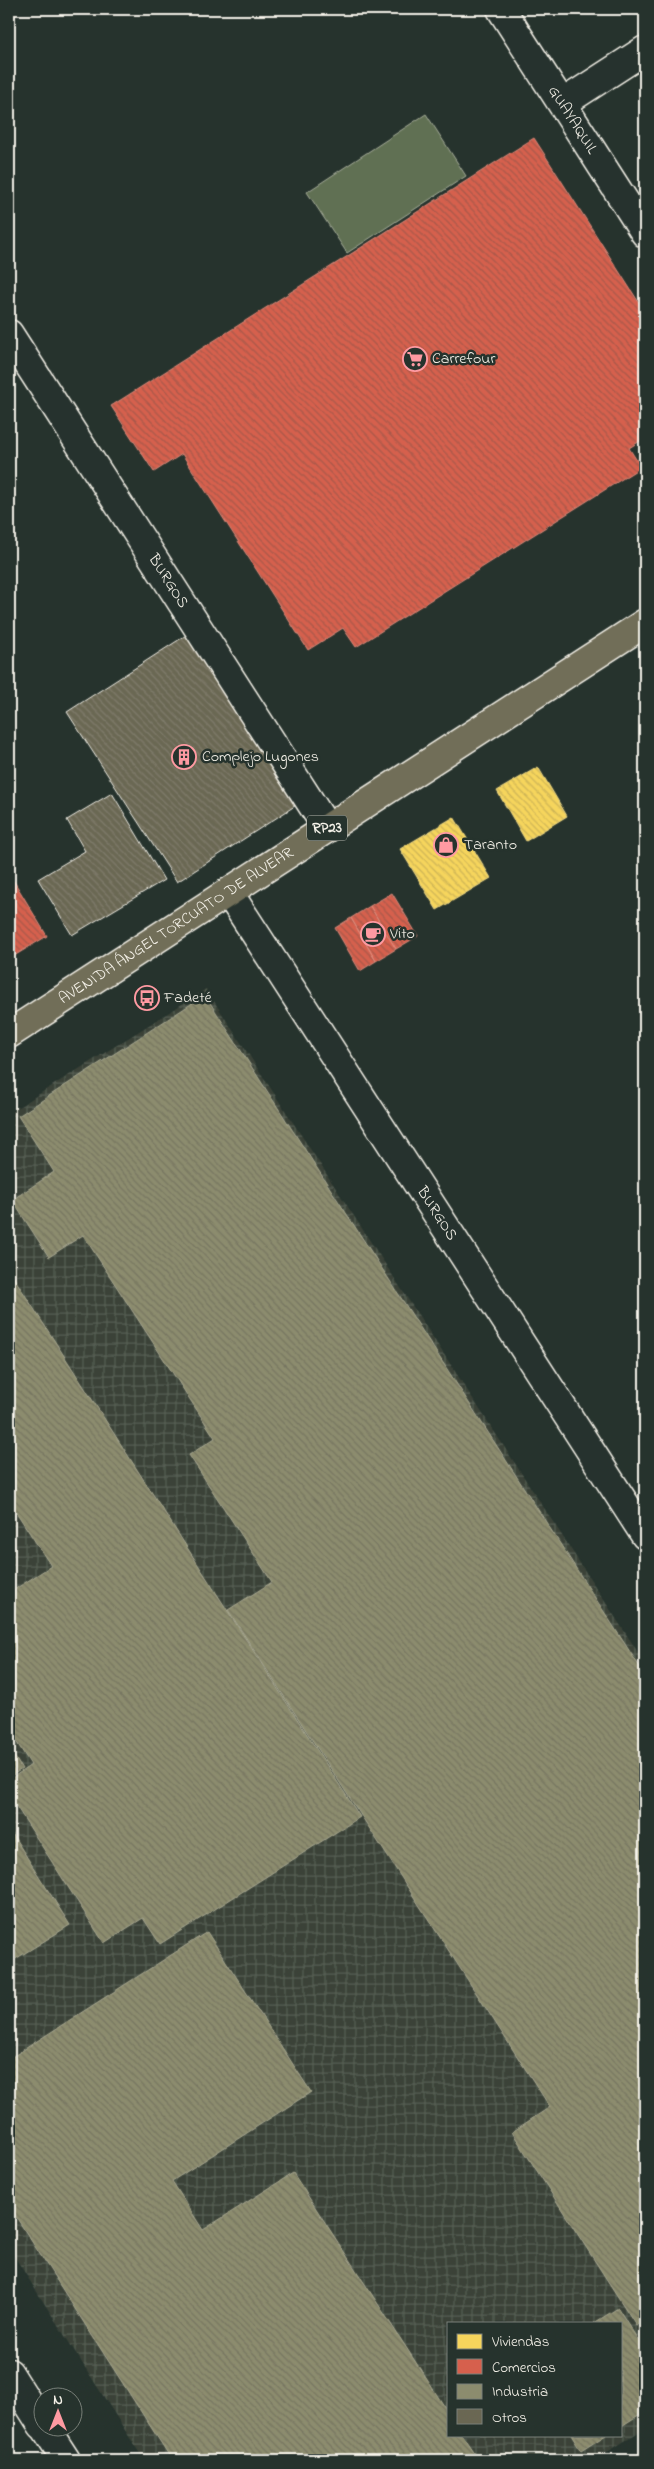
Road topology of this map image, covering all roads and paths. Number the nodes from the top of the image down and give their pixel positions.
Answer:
1 (501, 9) edge
2 (645, 50) edge
3 (563, 103) junction
4 (645, 233) edge
5 (9, 334) edge
6 (645, 623) edge
7 (327, 828) junction
8 (229, 893) junction
9 (9, 1034) edge
10 (645, 1535) edge
11 (9, 2373) edge
12 (32, 2409) edge
13 (47, 2436) edge
14 (56, 2457) edge

1 - 3 street, GUAYAQUIL
2 - 3 street
3 - 4 street, GUAYAQUIL
5 - 7 street, BURGOS
6 - 7 main road, AVENIDA ÁNGEL TORCUATO DE ALVEAR / RP23
7 - 8 main road, AVENIDA ÁNGEL TORCUATO DE ALVEAR / RP23
8 - 9 main road, AVENIDA ÁNGEL TORCUATO DE ALVEAR / RP23
8 - 10 street, BURGOS
11 - 12 street
13 - 14 street

